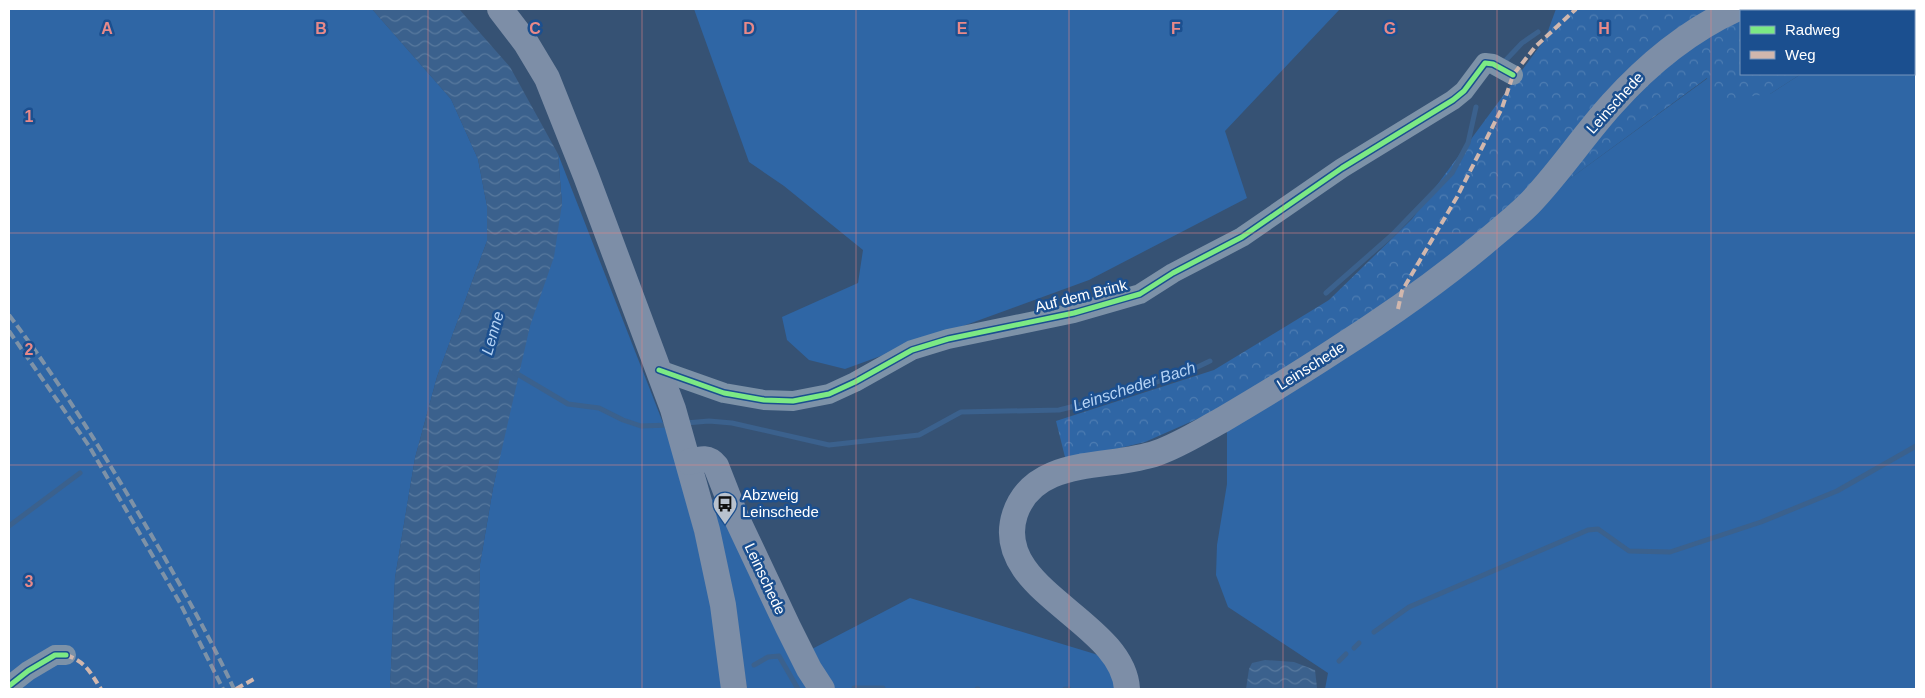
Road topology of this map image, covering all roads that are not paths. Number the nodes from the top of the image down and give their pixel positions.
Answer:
1 (500, 9) edge
2 (1736, 9) edge
3 (1513, 75) dead end
4 (659, 370) junction
5 (689, 462) junction
6 (66, 655) dead end
7 (9, 686) edge
8 (734, 689) edge
9 (822, 689) edge
10 (1127, 689) edge

1 - 4 main road
2 - 10 main road, Leinschede
3 - 4 street, Auf dem Brink
4 - 5 main road
5 - 8 main road
5 - 9 main road, Leinschede
6 - 7 street

